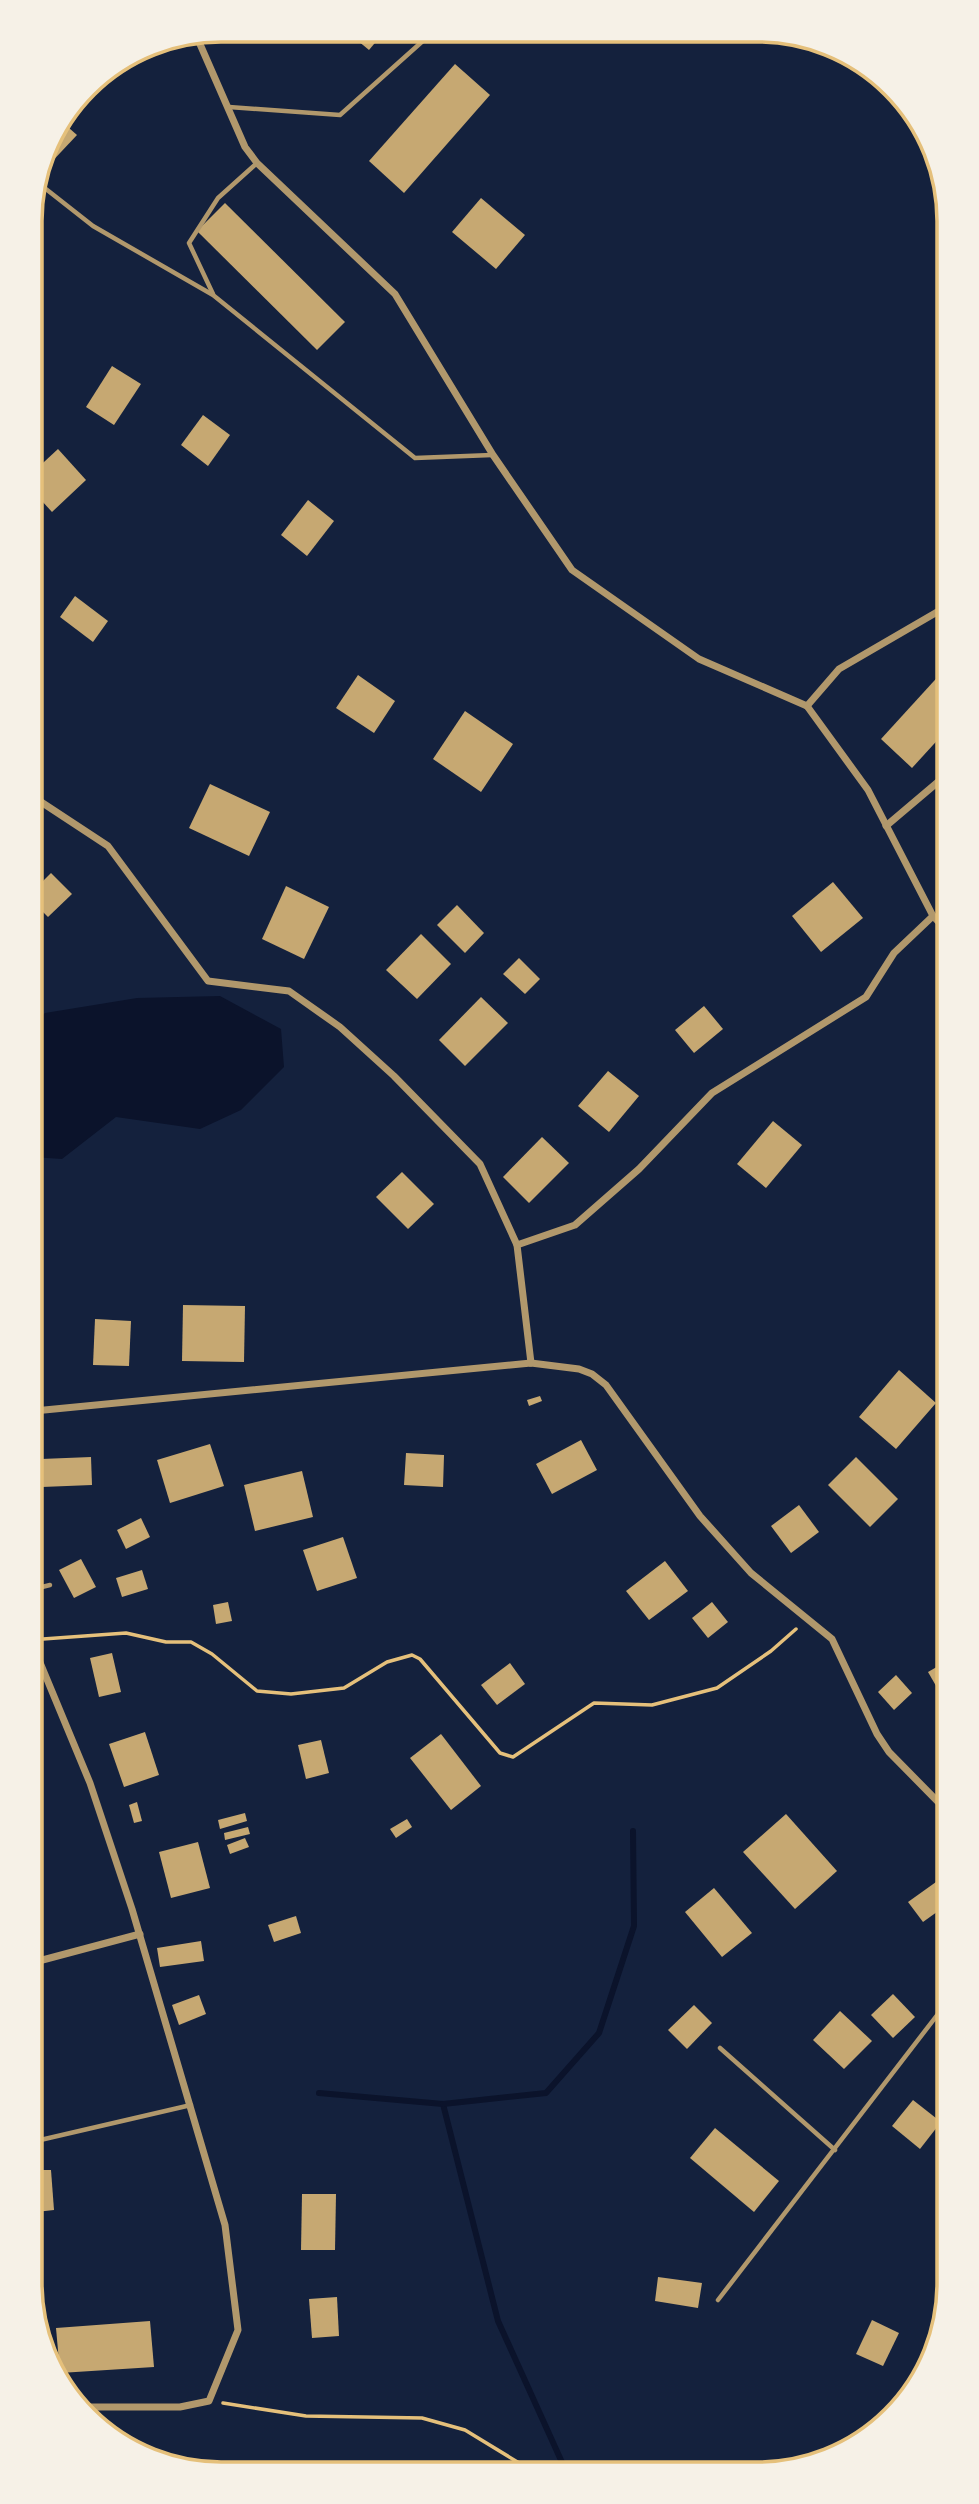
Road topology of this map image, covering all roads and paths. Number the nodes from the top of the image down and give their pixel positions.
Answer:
1 (422, 42) edge
2 (200, 44) edge
3 (228, 107) junction
4 (257, 163) junction
5 (46, 189) edge
6 (213, 295) junction
7 (493, 454) junction
8 (937, 612) edge
9 (807, 706) junction
10 (937, 782) edge
11 (42, 803) edge
12 (886, 826) junction
13 (933, 916) junction
14 (937, 920) edge
15 (517, 1245) junction
16 (531, 1363) junction
17 (42, 1409) edge
18 (50, 1585) dead end
19 (42, 1587) edge
20 (807, 1619) junction
21 (42, 1639) edge
22 (42, 1678) edge
23 (937, 1801) edge
24 (140, 1934) junction
25 (42, 1960) edge
26 (937, 2016) edge
27 (720, 2048) dead end
28 (191, 2105) junction
29 (42, 2140) edge
30 (835, 2150) junction
31 (718, 2300) dead end
32 (209, 2400) junction
33 (92, 2407) edge
34 (518, 2462) edge

1 - 3 lane
2 - 3 street
3 - 4 street
4 - 6 lane
4 - 7 street
5 - 6 lane
6 - 7 lane
7 - 9 street
8 - 9 street
9 - 12 street
10 - 12 street
11 - 15 street
12 - 13 street
13 - 14 street
13 - 15 street
15 - 16 street
16 - 17 street
16 - 20 street
18 - 19 lane
20 - 21 path
20 - 23 street
22 - 24 street
24 - 25 street
24 - 28 street
26 - 30 lane
27 - 30 lane
28 - 29 lane
28 - 32 street
30 - 31 lane
32 - 33 street
32 - 34 path

